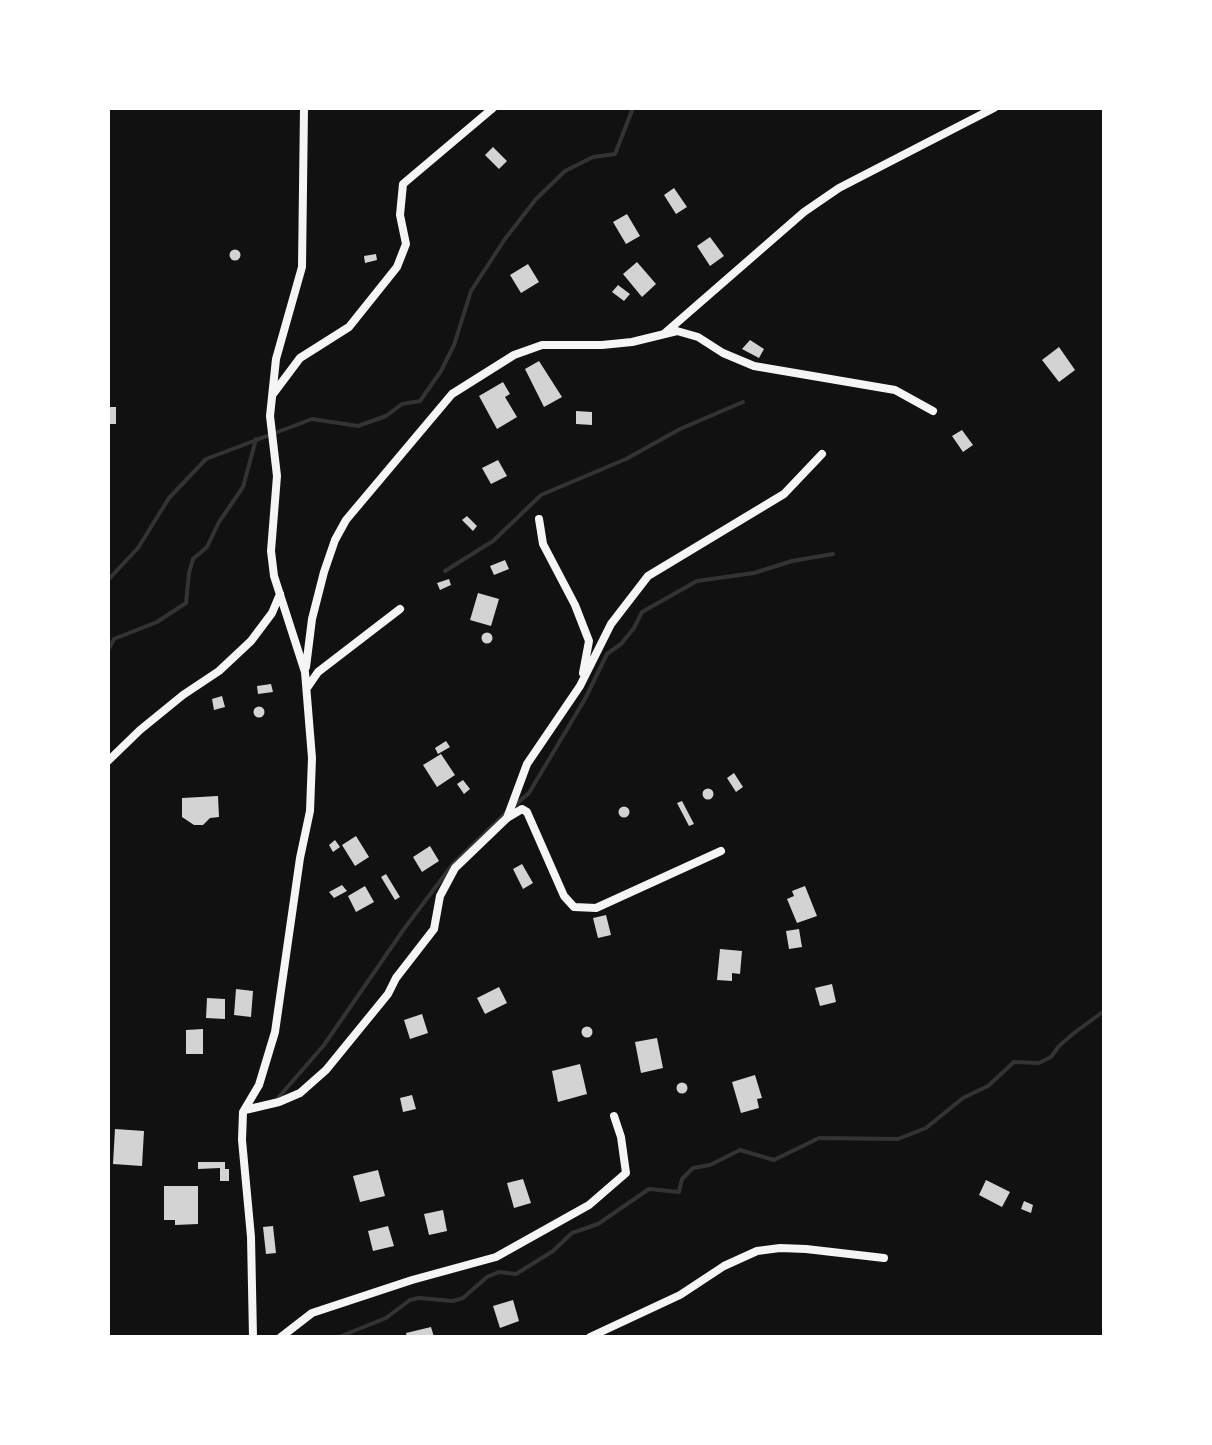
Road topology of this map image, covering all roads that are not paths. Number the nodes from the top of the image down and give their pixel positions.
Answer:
1 (304, 108) edge
2 (493, 108) edge
3 (994, 108) edge
4 (665, 334) junction
5 (273, 395) junction
6 (933, 411) dead end
7 (822, 454) dead end
8 (539, 519) dead end
9 (280, 593) junction
10 (400, 609) dead end
11 (305, 672) junction
12 (580, 686) junction
13 (306, 689) junction
14 (108, 761) edge
15 (507, 818) junction
16 (721, 851) dead end
17 (244, 1110) junction
18 (614, 1116) dead end
19 (884, 1258) dead end
20 (253, 1337) edge
21 (281, 1337) edge
22 (590, 1337) edge

1 - 5 street
2 - 5 street
3 - 4 street
4 - 6 street
4 - 11 street
5 - 9 street
7 - 12 street
8 - 12 street
9 - 11 street
9 - 14 street
10 - 13 street
11 - 13 street
12 - 15 street
13 - 17 street
15 - 16 street
15 - 17 street
17 - 20 street
18 - 21 street
19 - 22 street

